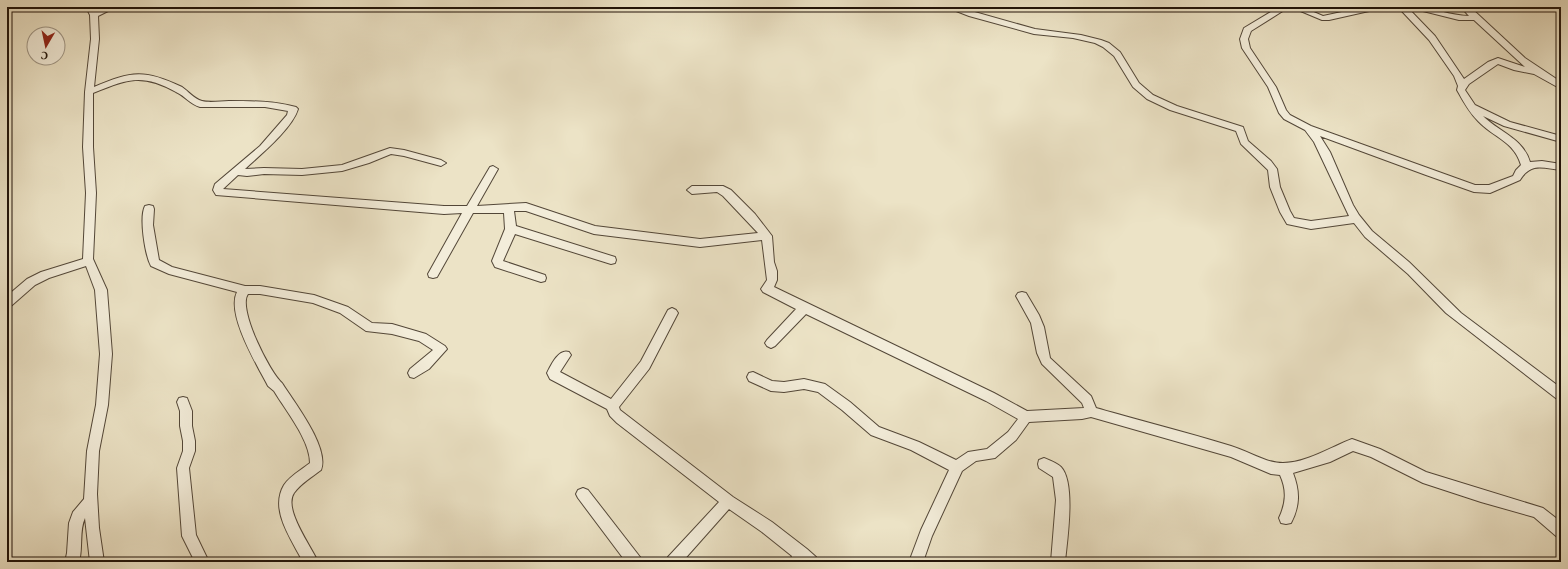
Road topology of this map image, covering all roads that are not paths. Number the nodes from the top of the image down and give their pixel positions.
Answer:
1 (112, 7) edge
2 (950, 7) edge
3 (1285, 7) edge
4 (1294, 7) edge
5 (1375, 7) edge
6 (1402, 7) edge
7 (1418, 7) edge
8 (1466, 7) edge
9 (92, 11) edge
10 (1477, 18) junction
11 (1535, 71) junction
12 (1462, 86) junction
13 (1561, 86) edge
14 (89, 92) junction
15 (1470, 104) junction
16 (1308, 128) junction
17 (1561, 139) edge
18 (441, 163) dead end
19 (1526, 166) junction
20 (1561, 168) edge
21 (493, 169) dead end
22 (235, 172) junction
23 (692, 190) dead end
24 (149, 209) dead end
25 (469, 210) junction
26 (508, 210) junction
27 (1356, 218) junction
28 (512, 229) junction
29 (767, 236) junction
30 (89, 260) junction
31 (611, 260) dead end
32 (433, 274) dead end
33 (541, 278) dead end
34 (245, 290) junction
35 (1022, 296) dead end
36 (7, 303) edge
37 (804, 308) junction
38 (672, 313) dead end
39 (771, 343) dead end
40 (565, 355) dead end
41 (414, 372) dead end
42 (753, 377) dead end
43 (1561, 395) edge
44 (184, 402) dead end
45 (613, 406) junction
46 (1090, 412) junction
47 (1024, 417) junction
48 (1044, 464) dead end
49 (957, 467) junction
50 (1284, 469) junction
51 (583, 494) dead end
52 (728, 501) junction
53 (90, 502) junction
54 (1286, 518) dead end
55 (1561, 531) edge
56 (803, 559) edge
57 (72, 562) edge
58 (97, 562) edge
59 (202, 562) edge
60 (311, 562) edge
61 (635, 562) edge
62 (673, 562) edge
63 (916, 562) edge
64 (1058, 562) edge

1 - 9 street
2 - 27 street
3 - 16 street
4 - 5 street
6 - 12 street
7 - 10 street
8 - 10 street
9 - 14 street
10 - 11 street
11 - 12 street
11 - 13 street
12 - 15 street
14 - 22 street
14 - 30 street
15 - 17 street
15 - 19 street
16 - 19 street
16 - 27 street
18 - 22 street
19 - 20 street
21 - 25 street
22 - 25 street
23 - 29 street
24 - 34 street
25 - 26 street
25 - 32 street
26 - 28 street
26 - 29 street
27 - 43 street
28 - 31 street
28 - 33 street
29 - 37 street
30 - 36 street
30 - 53 street
34 - 41 street
34 - 60 street
35 - 46 street
37 - 39 street
37 - 47 street
38 - 45 street
40 - 45 street
42 - 49 street
44 - 59 street
45 - 52 street
46 - 47 street
46 - 50 street
47 - 49 street
48 - 64 street
49 - 63 street
50 - 54 street
50 - 55 street
51 - 61 street
52 - 56 street
52 - 62 street
53 - 57 street
53 - 58 street

